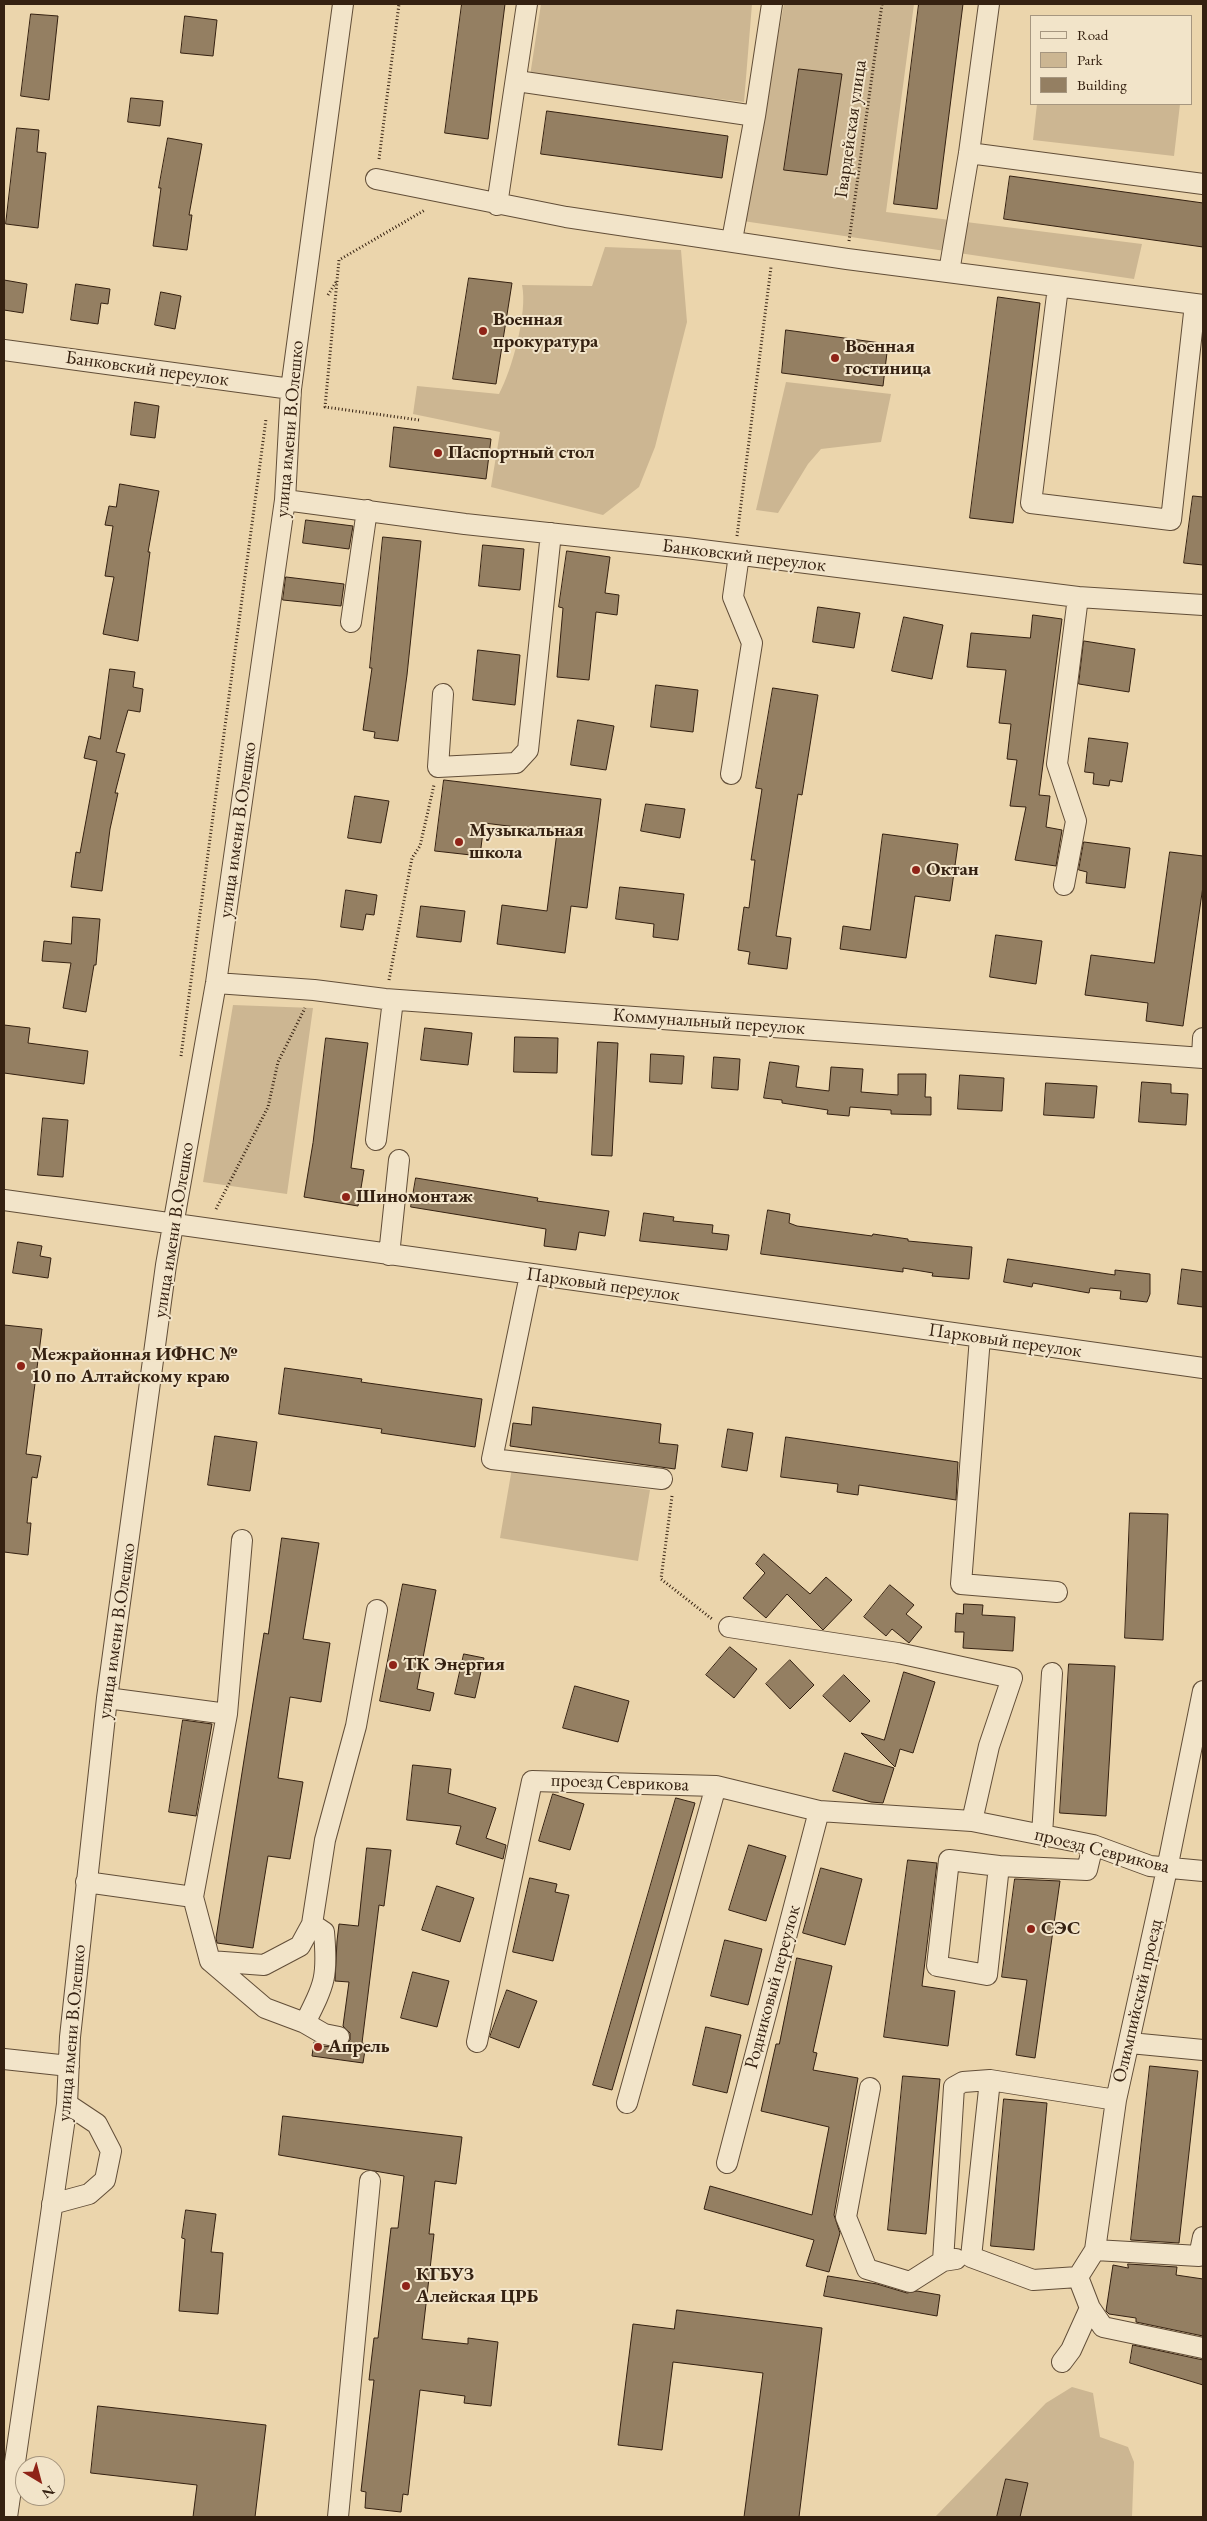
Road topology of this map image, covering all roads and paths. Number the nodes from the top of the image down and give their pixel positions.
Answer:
1 (343, 4) edge
2 (399, 4) edge
3 (527, 4) edge
4 (772, 4) edge
5 (882, 4) edge
6 (988, 4) edge
7 (517, 81) junction
8 (755, 116) junction
9 (969, 153) junction
10 (376, 179) joint
11 (1203, 184) edge
12 (449, 195) junction
13 (497, 205) junction
14 (732, 240) junction
15 (774, 246) junction
16 (847, 259) junction
17 (949, 272) junction
18 (337, 282) junction
19 (1058, 287) junction
20 (328, 295) dead end
21 (1199, 305) edge
22 (4, 350) edge
23 (291, 389) junction
24 (266, 419) dead end
25 (419, 420) dead end
26 (285, 500) junction
27 (367, 510) junction
28 (550, 533) junction
29 (737, 555) junction
30 (1078, 597) junction
31 (1203, 605) edge
32 (352, 622) dead end
33 (443, 694) dead end
34 (438, 767) junction
35 (731, 774) dead end
36 (1064, 885) dead end
37 (216, 983) junction
38 (314, 990) junction
39 (389, 999) junction
40 (1203, 1051) edge
41 (180, 1063) dead end
42 (376, 1140) dead end
43 (399, 1160) dead end
44 (4, 1200) edge
45 (174, 1223) junction
46 (206, 1228) junction
47 (389, 1255) junction
48 (530, 1274) junction
49 (980, 1338) junction
50 (1203, 1368) edge
51 (662, 1479) joint
52 (242, 1540) dead end
53 (1058, 1592) dead end
54 (377, 1610) dead end
55 (729, 1627) joint
56 (1052, 1673) dead end
57 (1203, 1691) edge
58 (107, 1698) junction
59 (227, 1714) junction
60 (716, 1786) junction
61 (820, 1811) junction
62 (972, 1821) junction
63 (1042, 1835) junction
64 (1093, 1845) junction
65 (999, 1866) junction
66 (1167, 1869) junction
67 (1203, 1871) edge
68 (86, 1882) junction
69 (193, 1897) junction
70 (312, 1924) junction
71 (210, 1961) junction
72 (305, 2023) junction
73 (339, 2037) dead end
74 (478, 2042) dead end
75 (1130, 2043) junction
76 (1203, 2050) edge
77 (4, 2059) edge
78 (69, 2066) junction
79 (990, 2080) junction
80 (870, 2088) dead end
81 (1116, 2100) junction
82 (627, 2103) dead end
83 (67, 2104) junction
84 (727, 2163) dead end
85 (370, 2181) dead end
86 (52, 2204) junction
87 (1203, 2237) edge
88 (1095, 2250) junction
89 (971, 2257) junction
90 (943, 2261) junction
91 (1078, 2277) junction
92 (1090, 2308) junction
93 (1203, 2348) edge
94 (1062, 2362) dead end
95 (9, 2469) edge
96 (8, 2517) edge
97 (338, 2517) edge

1 - 23 street, улица имени В.Олешко
2 - 10 path
3 - 7 street
4 - 8 street
5 - 16 path, Гвардейская улица
6 - 9 street
7 - 8 street
7 - 13 street
8 - 14 street
9 - 11 street
9 - 17 street
10 - 12 street
12 - 13 street
12 - 18 path
13 - 14 street
14 - 15 street
15 - 16 street
15 - 29 path
16 - 17 street
17 - 19 street
18 - 20 path
18 - 25 path
19 - 21 street
19 - 21 street
22 - 23 street, Банковский переулок
23 - 26 street, улица имени В.Олешко
24 - 41 path
26 - 27 street, Банковский переулок
26 - 37 street, улица имени В.Олешко
27 - 28 street, Банковский переулок
27 - 32 street
28 - 29 street, Банковский переулок
28 - 34 street
29 - 30 street, Банковский переулок
29 - 35 street
30 - 31 street, Банковский переулок
30 - 36 street
33 - 34 street
34 - 39 path
37 - 38 street, Коммунальный переулок
37 - 45 street, улица имени В.Олешко
38 - 39 street, Коммунальный переулок
38 - 46 path
39 - 40 street, Коммунальный переулок
39 - 42 street
43 - 47 street
44 - 45 street, Парковый переулок
45 - 46 street, Парковый переулок
45 - 58 street, улица имени В.Олешко
46 - 47 street, Парковый переулок
47 - 48 street, Парковый переулок
48 - 49 street, Парковый переулок
48 - 51 street
49 - 50 street, Парковый переулок
49 - 53 street
51 - 55 path
52 - 59 street
54 - 70 street
55 - 62 street
56 - 63 street
57 - 66 street, Олимпийский проезд
58 - 59 street
58 - 68 street, улица имени В.Олешко
59 - 69 street
60 - 61 street, проезд Севрикова
60 - 74 street, проезд Севрикова
60 - 82 street
61 - 62 street, проезд Севрикова
61 - 84 street, Родниковый переулок
62 - 63 street, проезд Севрикова
63 - 64 street, проезд Севрикова
64 - 65 street
64 - 66 street, проезд Севрикова
65 - 65 street
66 - 67 street, проезд Севрикова
66 - 75 street, Олимпийский проезд
68 - 69 street
68 - 78 street, улица имени В.Олешко
69 - 71 street
70 - 71 street
70 - 72 street
71 - 72 street
72 - 73 street
75 - 76 street
75 - 81 street, Олимпийский проезд
77 - 78 street
78 - 83 street, улица имени В.Олешко
79 - 81 street
79 - 89 street
79 - 90 street
80 - 90 street
81 - 88 street, Олимпийский проезд
83 - 86 street, улица имени В.Олешко
83 - 86 street
85 - 97 street
86 - 95 street, улица имени В.Олешко
87 - 88 street
88 - 91 street, Олимпийский проезд
89 - 90 street
89 - 91 street
91 - 92 street
92 - 93 street
92 - 94 street
95 - 96 street, улица имени В.Олешко

